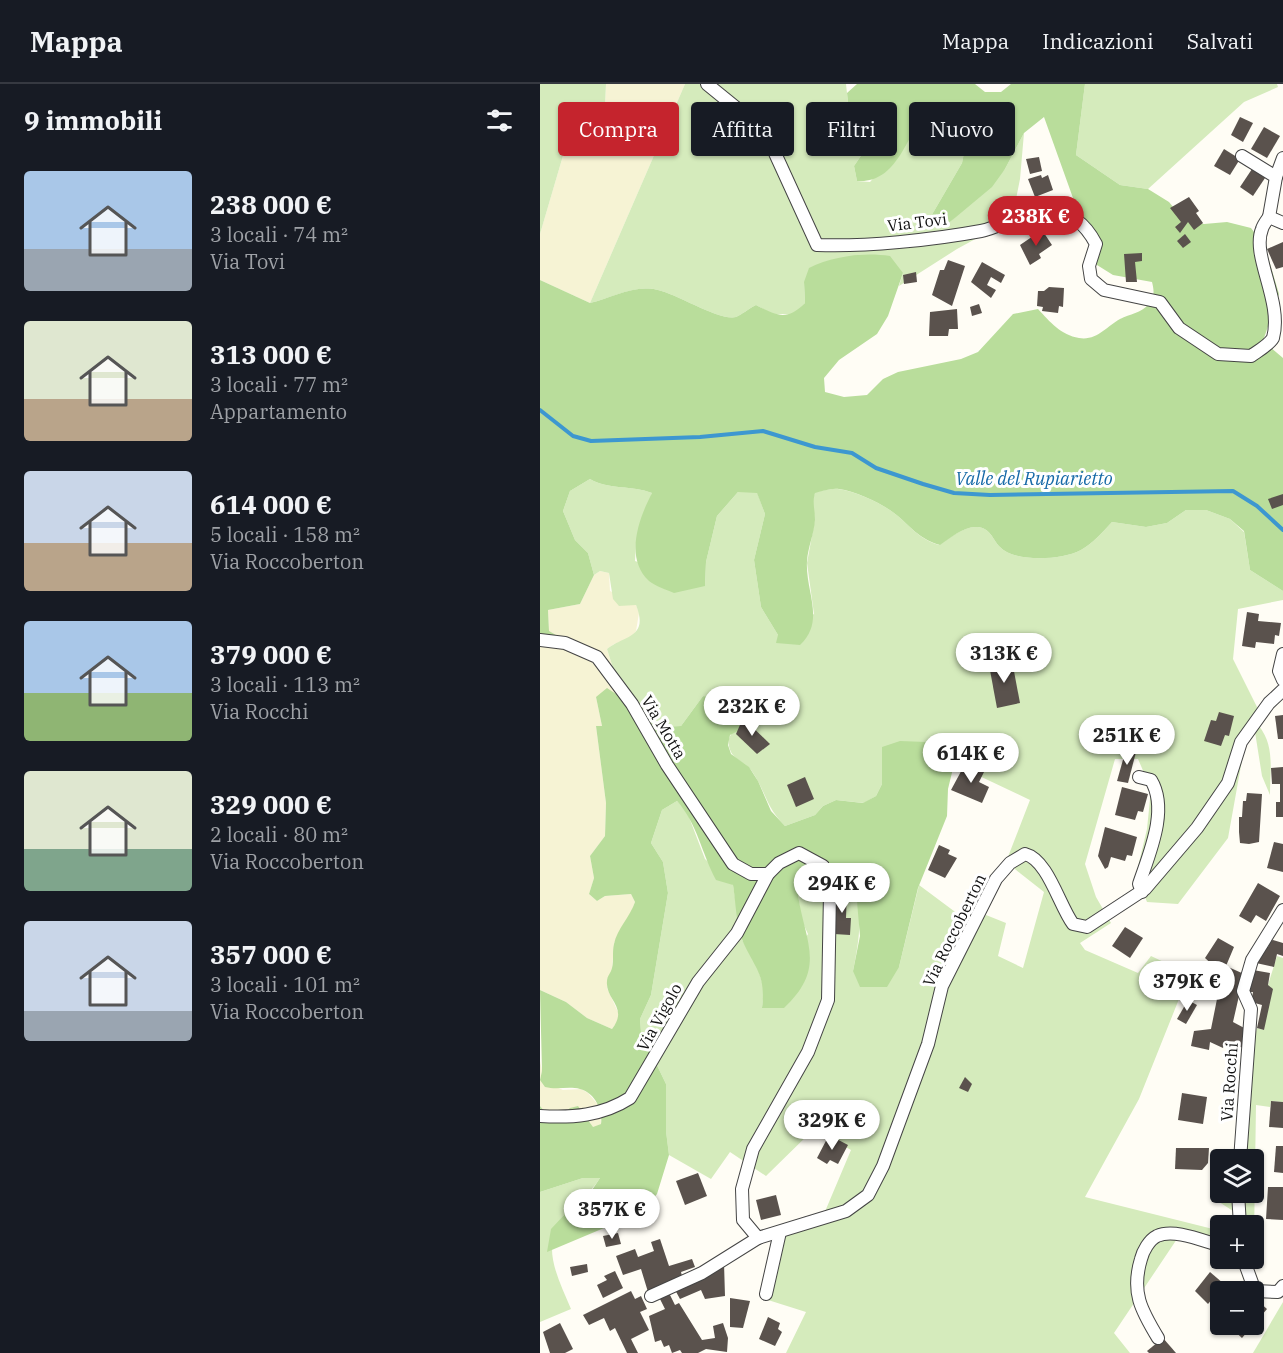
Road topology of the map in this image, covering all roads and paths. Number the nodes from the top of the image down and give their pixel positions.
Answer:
1 (707, 84) edge
2 (1242, 156) dead end
3 (1283, 158) edge
4 (1276, 177) junction
5 (1269, 217) junction
6 (1283, 223) edge
7 (540, 640) edge
8 (1283, 654) edge
9 (1283, 680) edge
10 (1283, 690) edge
11 (1139, 777) dead end
12 (768, 874) junction
13 (1142, 892) junction
14 (1283, 910) edge
15 (540, 1116) edge
16 (1241, 1149) edge
17 (780, 1232) junction
18 (758, 1239) junction
19 (1210, 1243) edge
20 (1247, 1269) edge
21 (1283, 1286) edge
22 (766, 1294) dead end
23 (651, 1296) dead end
24 (1158, 1338) dead end

1 - 5 street, Via Tovi
2 - 4 street
3 - 4 street
4 - 5 street
5 - 6 street
7 - 12 street, Via Motta
8 - 9 street
10 - 13 street, Via Roccoberton
11 - 13 street
12 - 15 street, Via Vigolo
12 - 18 street
13 - 17 street, Via Roccoberton
14 - 16 street, Via Rocchi
17 - 18 street, Via Roccoberton
17 - 22 street
18 - 23 street, Via Roccoberton
19 - 24 street
20 - 21 street

